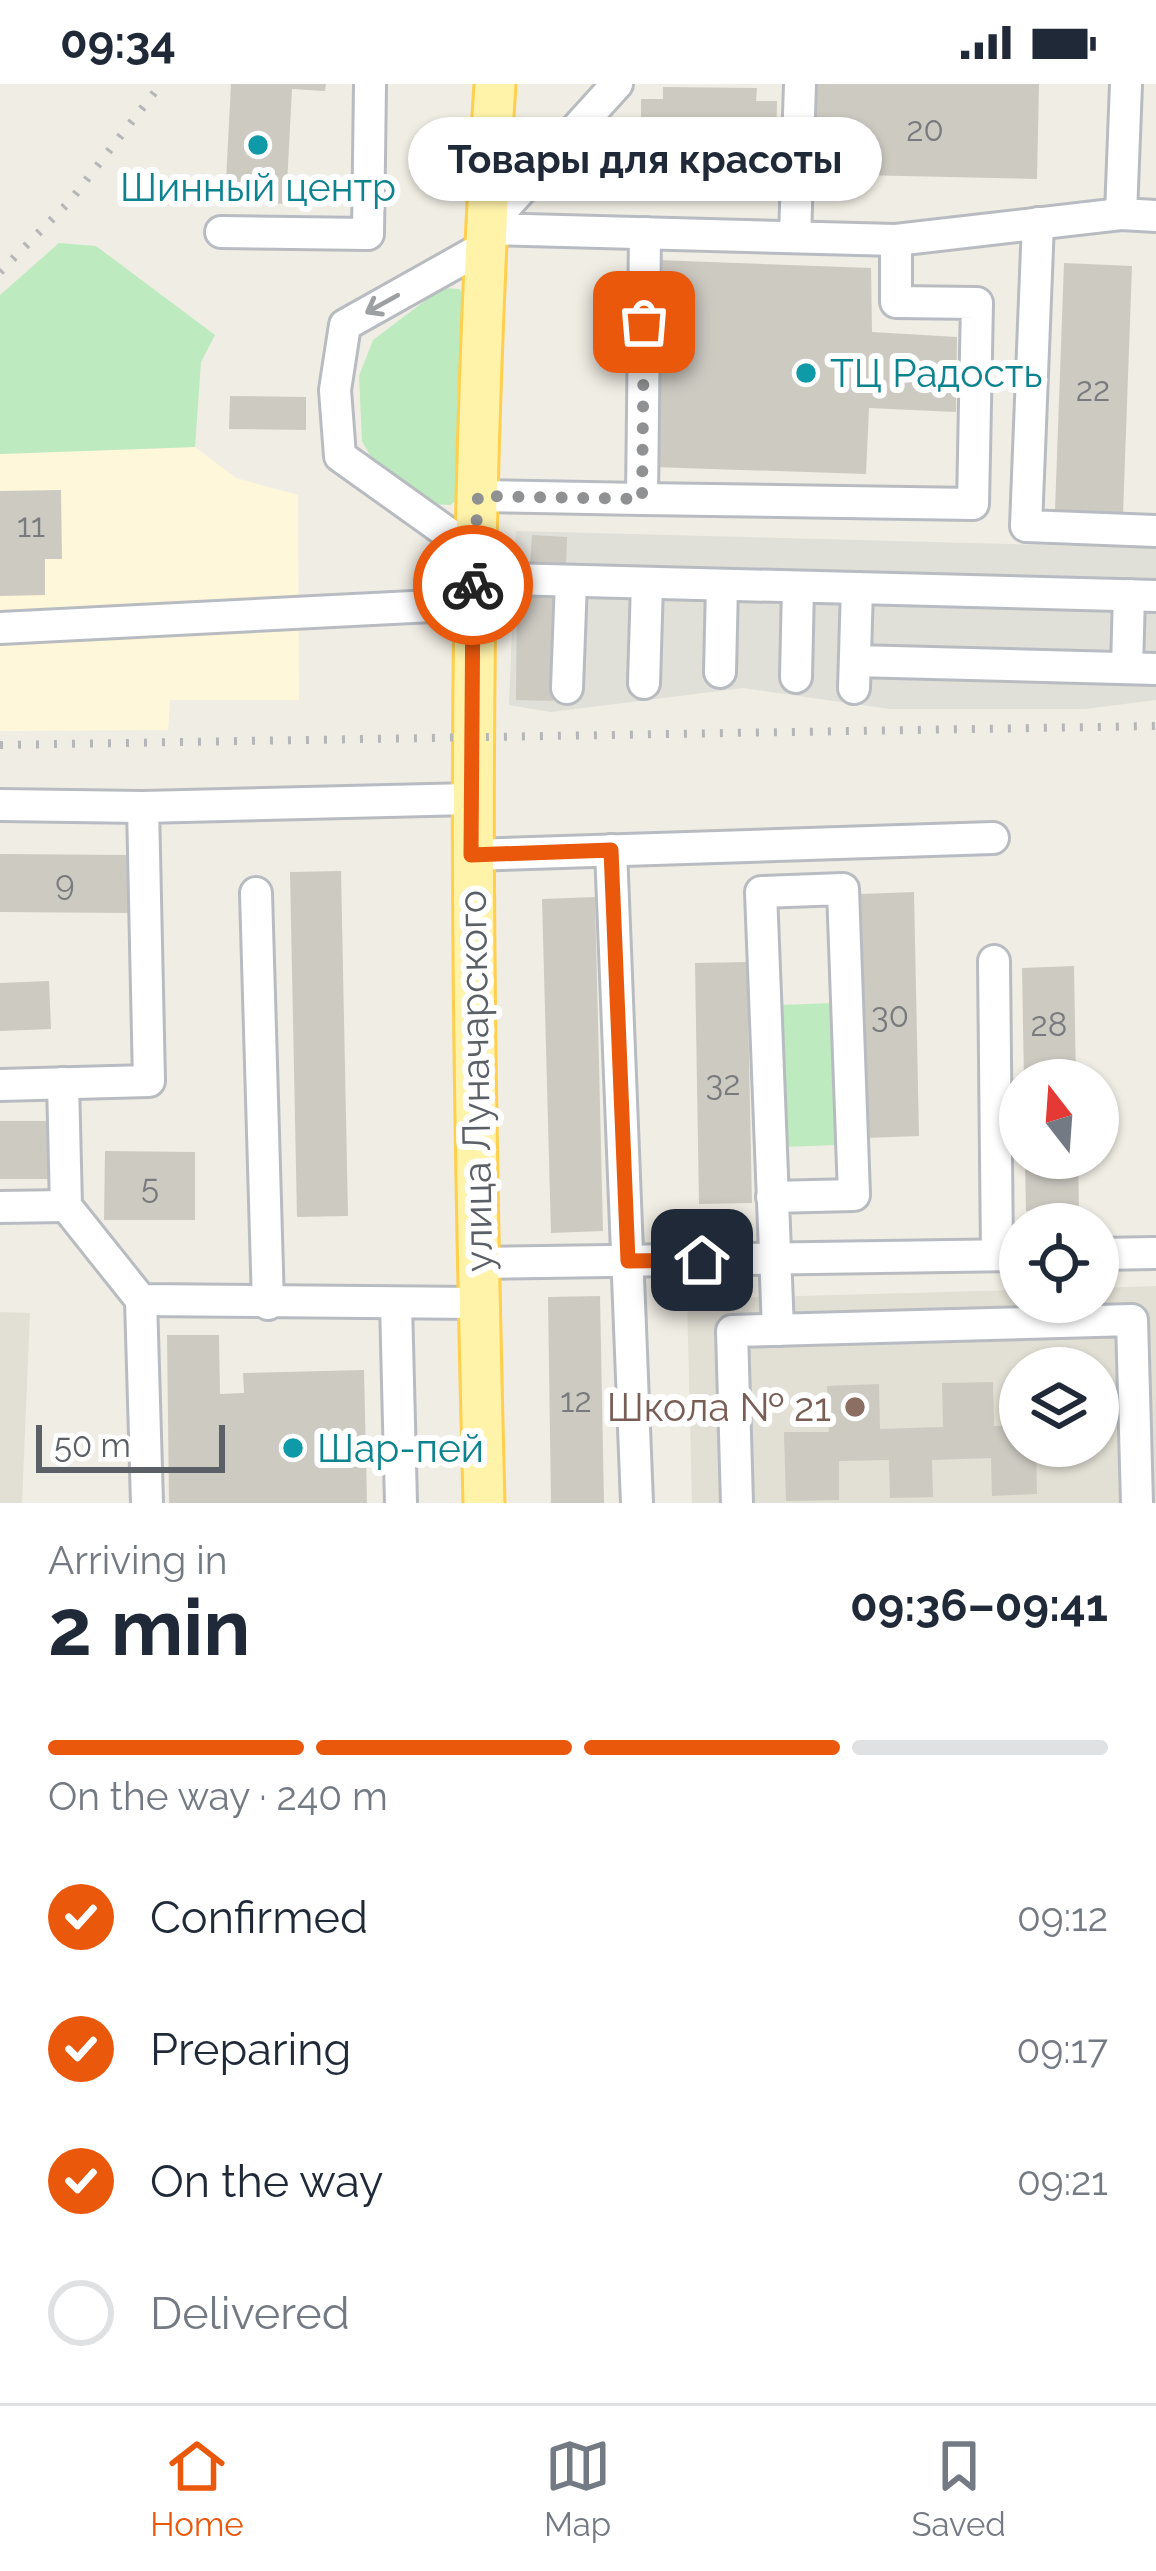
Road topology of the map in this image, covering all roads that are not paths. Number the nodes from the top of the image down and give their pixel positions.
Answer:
1 (370, 84) edge
2 (495, 84) edge
3 (617, 84) edge
4 (800, 84) edge
5 (1126, 84) edge
6 (1121, 214) junction
7 (1156, 216) edge
8 (1038, 224) junction
9 (221, 232) dead end
10 (645, 233) junction
11 (795, 237) junction
12 (485, 238) junction
13 (896, 240) junction
14 (478, 496) junction
15 (642, 499) junction
16 (1156, 531) edge
17 (473, 578) junction
18 (571, 581) junction
19 (646, 583) junction
20 (722, 585) junction
21 (798, 587) junction
22 (857, 589) junction
23 (1143, 596) edge
24 (0, 628) edge
25 (1142, 668) edge
26 (720, 672) dead end
27 (796, 677) dead end
28 (644, 683) dead end
29 (568, 688) dead end
30 (470, 799) junction
31 (0, 805) edge
32 (143, 807) junction
33 (993, 838) dead end
34 (611, 850) junction
35 (471, 855) junction
36 (256, 893) dead end
37 (994, 961) dead end
38 (63, 1083) junction
39 (0, 1085) edge
40 (772, 1197) junction
41 (1006, 1203) edge
42 (66, 1206) junction
43 (0, 1208) edge
44 (1156, 1253) edge
45 (1119, 1254) edge
46 (999, 1255) edge
47 (776, 1259) junction
48 (628, 1261) junction
49 (478, 1263) junction
50 (142, 1300) junction
51 (396, 1303) junction
52 (479, 1303) junction
53 (268, 1304) junction
54 (778, 1330) junction
55 (147, 1503) edge
56 (401, 1503) edge
57 (484, 1503) edge
58 (637, 1503) edge
59 (737, 1503) edge
60 (1137, 1503) edge

1 - 9 street
2 - 12 main road, улица Луначарского
3 - 12 street
4 - 11 street
5 - 6 street
6 - 7 street
6 - 8 street
8 - 13 street
8 - 16 street
10 - 11 street
10 - 12 street
10 - 15 street
11 - 13 street
12 - 14 main road, улица Луначарского
12 -> 17 street
13 - 15 street
14 - 15 street
14 - 17 main road, улица Луначарского
17 - 18 street
17 - 24 street
17 - 30 main road, улица Луначарского
18 - 19 street
18 - 29 street
19 - 20 street
19 - 28 street
20 - 21 street
20 - 26 street
21 - 22 street
21 - 27 street
22 - 23 street
22 - 25 street
23 - 25 street
30 - 32 street
30 - 35 main road, улица Луначарского
31 - 32 street
32 - 38 street
33 - 34 street
34 - 35 street
34 - 48 street
35 - 49 main road, улица Луначарского
36 - 53 street
37 - 41 street
38 - 39 street
38 - 42 street
40 - 40 street
40 - 47 street
42 - 43 street
42 - 50 street
44 - 45 street
46 - 47 street
47 - 48 street
47 - 54 street
48 - 49 street
48 - 58 street
49 - 52 main road, улица Луначарского
50 - 53 street
50 - 55 street
51 - 52 street
51 - 53 street
51 - 56 street
52 - 57 main road, улица Луначарского
54 - 59 street
54 - 60 street

